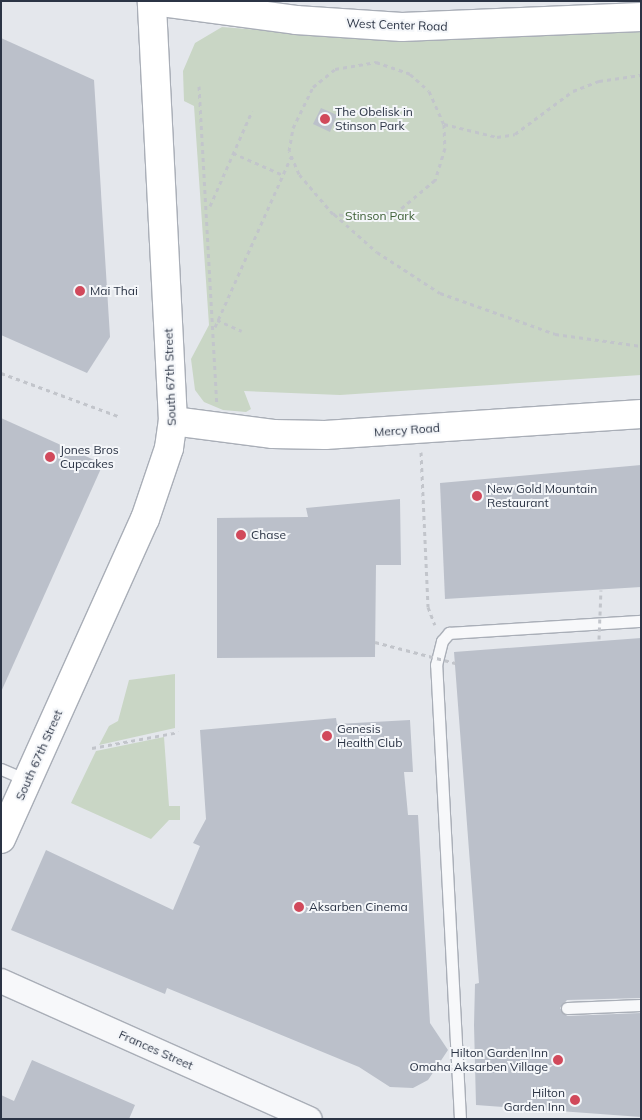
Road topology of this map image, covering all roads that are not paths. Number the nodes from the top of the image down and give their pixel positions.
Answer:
1 (153, 1) edge
2 (641, 17) edge
3 (641, 414) edge
4 (173, 421) junction
5 (641, 621) edge
6 (1, 769) edge
7 (28, 780) junction
8 (1, 839) edge
9 (1, 981) edge
10 (641, 1005) edge
11 (567, 1008) dead end
12 (277, 1112) edge
13 (310, 1119) edge
14 (460, 1119) edge

1 - 2 main road, West Center Road
1 - 4 main road, South 67th Street
3 - 4 main road, Mercy Road
4 - 7 main road, South 67th Street
5 - 14 lane
6 - 7 lane
7 - 8 main road, South 67th Street
9 - 12 street, Frances Street
10 - 11 lane
12 - 13 street, Frances Street

